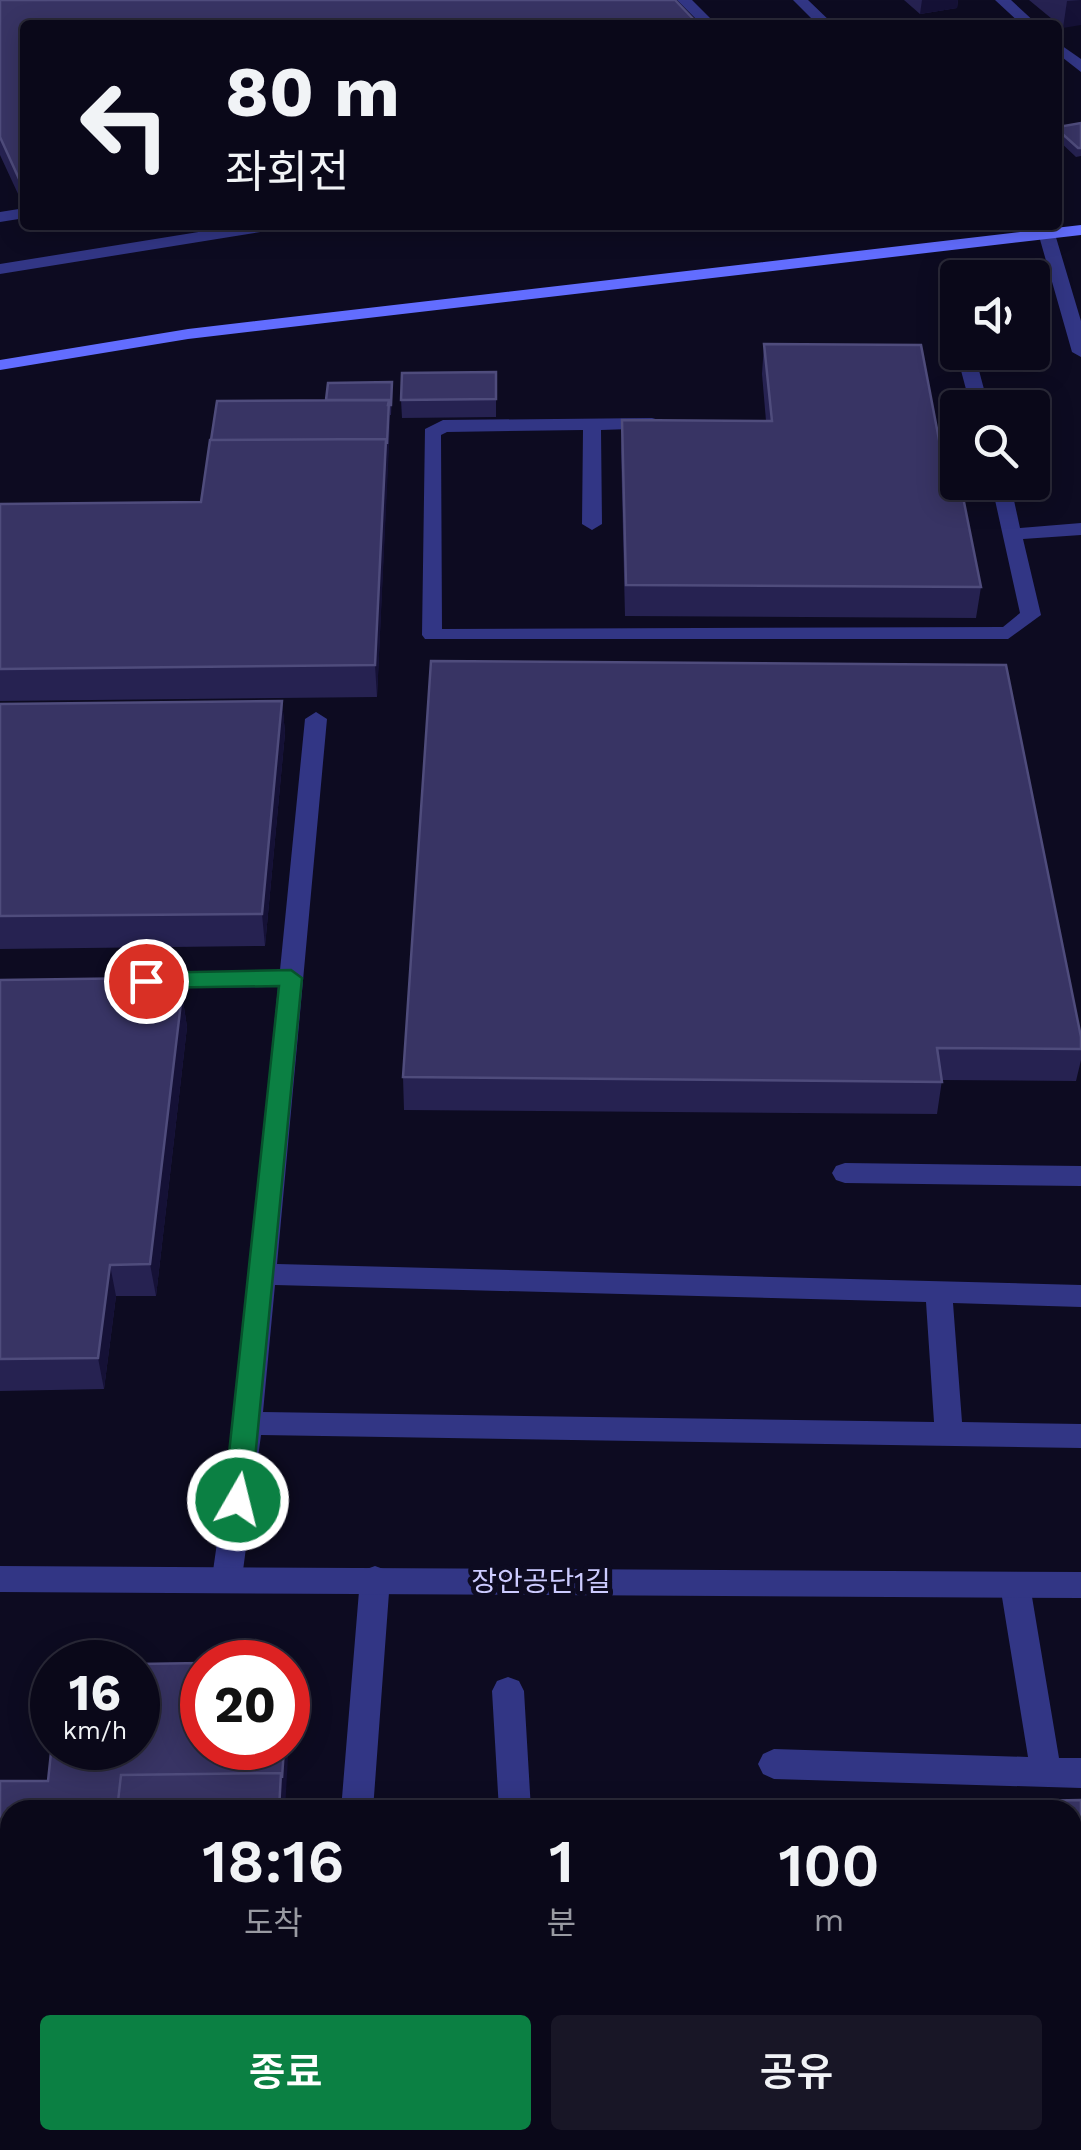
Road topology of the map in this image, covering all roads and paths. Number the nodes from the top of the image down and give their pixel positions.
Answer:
1 (684, 0) edge
2 (800, 0) edge
3 (1002, 0) edge
4 (705, 20) edge
5 (816, 20) edge
6 (1026, 20) edge
7 (1062, 51) edge
8 (1081, 68) edge
9 (128, 230) edge
10 (241, 230) edge
11 (1043, 230) edge
12 (1081, 230) edge
13 (137, 247) junction
14 (0, 269) edge
15 (1081, 352) edge
16 (0, 364) edge
17 (672, 424) edge
18 (592, 425) junction
19 (1004, 500) edge
20 (592, 524) dead end
21 (1081, 530) edge
22 (1013, 534) junction
23 (316, 718) dead end
24 (291, 978) junction
25 (97, 982) edge
26 (845, 1173) dead end
27 (1081, 1176) edge
28 (262, 1274) junction
29 (939, 1292) junction
30 (1081, 1296) edge
31 (248, 1423) junction
32 (949, 1434) junction
33 (1081, 1436) edge
34 (0, 1578) edge
35 (228, 1578) junction
36 (376, 1580) junction
37 (1015, 1584) junction
38 (1081, 1585) edge
39 (508, 1691) dead end
40 (774, 1764) dead end
41 (1046, 1772) junction
42 (1081, 1773) edge
43 (358, 1800) edge
44 (515, 1800) edge

1 - 4 street
2 - 5 street
3 - 6 street
7 - 8 street
9 - 13 street
10 - 13 street
11 - 12 main road
11 - 15 street
11 - 16 main road
13 - 14 street
17 - 18 street
18 - 20 street
18 - 22 street
19 - 22 street
21 - 22 street
23 - 24 street
24 - 25 street
24 - 28 street
26 - 27 street
28 - 29 street
28 - 31 street
29 - 30 street
29 - 32 street
31 - 32 street
31 - 35 street
32 - 33 street
34 - 35 street, 장안공단1길
35 - 36 street, 장안공단1길
36 - 37 street, 장안공단1길
36 - 43 street
37 - 38 street, 장안공단1길
37 - 41 street
39 - 44 street
40 - 41 street
41 - 42 street

